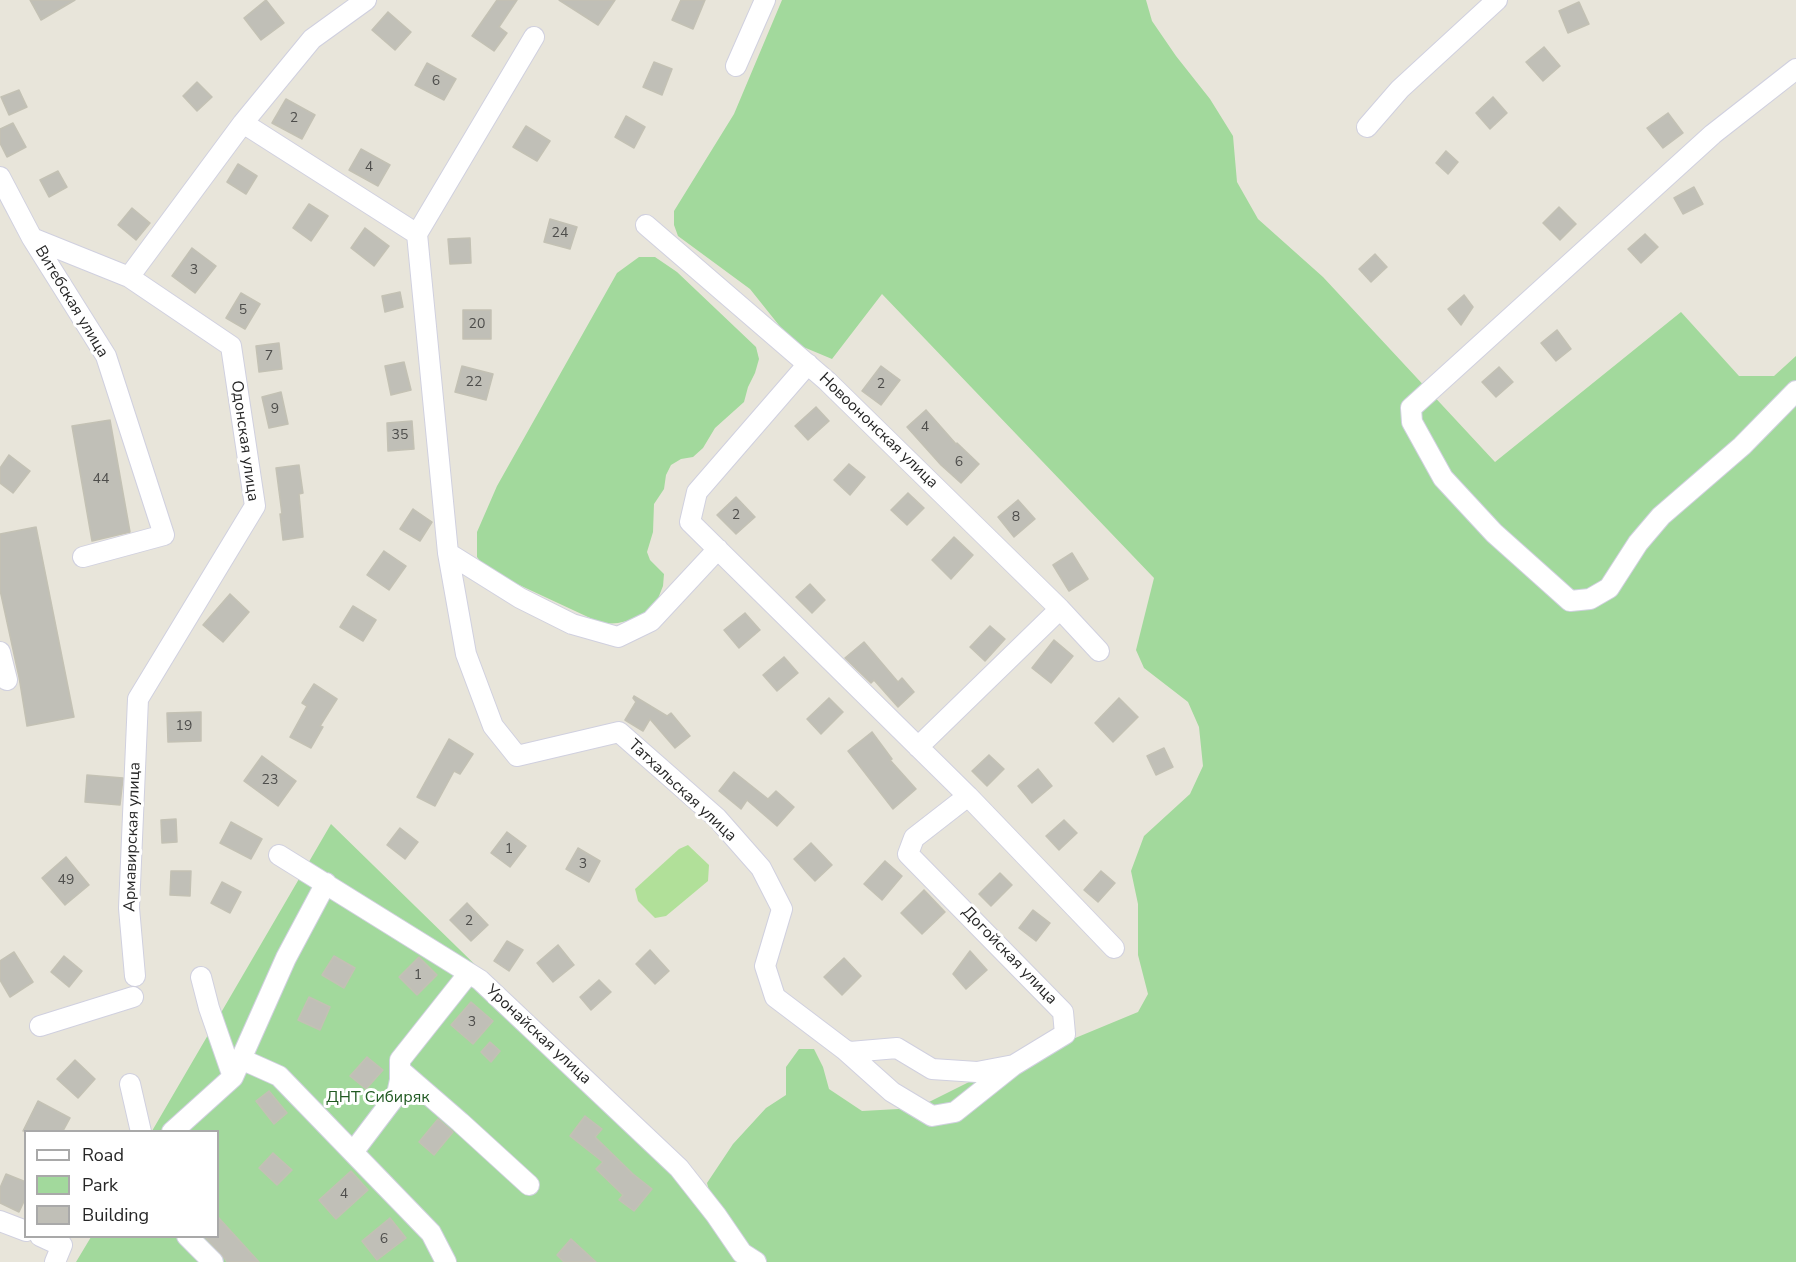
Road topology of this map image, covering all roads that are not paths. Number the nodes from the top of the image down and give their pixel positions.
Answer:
1 (366, 0) edge
2 (765, 0) edge
3 (1497, 0) edge
4 (534, 37) dead end
5 (736, 66) dead end
6 (1796, 69) edge
7 (243, 123) junction
8 (1367, 127) dead end
9 (0, 177) edge
10 (646, 225) dead end
11 (417, 234) junction
12 (32, 238) junction
13 (129, 277) junction
14 (808, 364) junction
15 (1796, 391) edge
16 (718, 549) junction
17 (448, 553) junction
18 (83, 557) dead end
19 (1060, 609) junction
20 (1099, 651) dead end
21 (0, 652) edge
22 (7, 680) dead end
23 (138, 699) joint
24 (918, 747) junction
25 (968, 796) junction
26 (279, 855) dead end
27 (326, 883) junction
28 (1114, 948) dead end
29 (469, 973) junction
30 (135, 975) dead end
31 (201, 977) dead end
32 (133, 997) dead end
33 (40, 1026) dead end
34 (844, 1050) junction
35 (241, 1059) junction
36 (1014, 1065) junction
37 (400, 1070) junction
38 (233, 1077) junction
39 (130, 1083) dead end
40 (141, 1130) edge
41 (173, 1130) edge
42 (353, 1152) junction
43 (529, 1185) dead end
44 (0, 1221) edge
45 (24, 1230) edge
46 (189, 1238) edge
47 (213, 1262) edge
48 (446, 1262) edge
49 (756, 1262) edge

1 - 7 street
2 - 5 street
3 - 8 street
4 - 11 street
6 - 15 street
7 - 11 street
7 - 13 street
9 - 12 street, Витебская улица
10 - 14 street, Новоононская улица
11 - 17 street
12 - 13 street, Одонская улица
12 - 18 street, Витебская улица
13 - 23 street, Одонская улица
14 - 16 street
14 - 19 street, Новоононская улица
16 - 17 street
16 - 24 street
17 - 34 street, Татхальская улица
19 - 20 street, Новоононская улица
19 - 24 street
21 - 22 street
23 - 30 street, Армавирская улица
24 - 25 street
25 - 28 street
25 - 36 street, Догойская улица
26 - 27 street, Уронайская улица
27 - 29 street, Уронайская улица
27 - 35 street
29 - 37 street
29 - 49 street, Уронайская улица
31 - 38 street
32 - 33 street
34 - 36 street, Догойская улица
34 - 36 street
35 - 38 street
35 - 42 street
37 - 42 street
37 - 43 street
38 - 41 street
39 - 40 street
42 - 48 street
44 - 45 street
46 - 47 street

